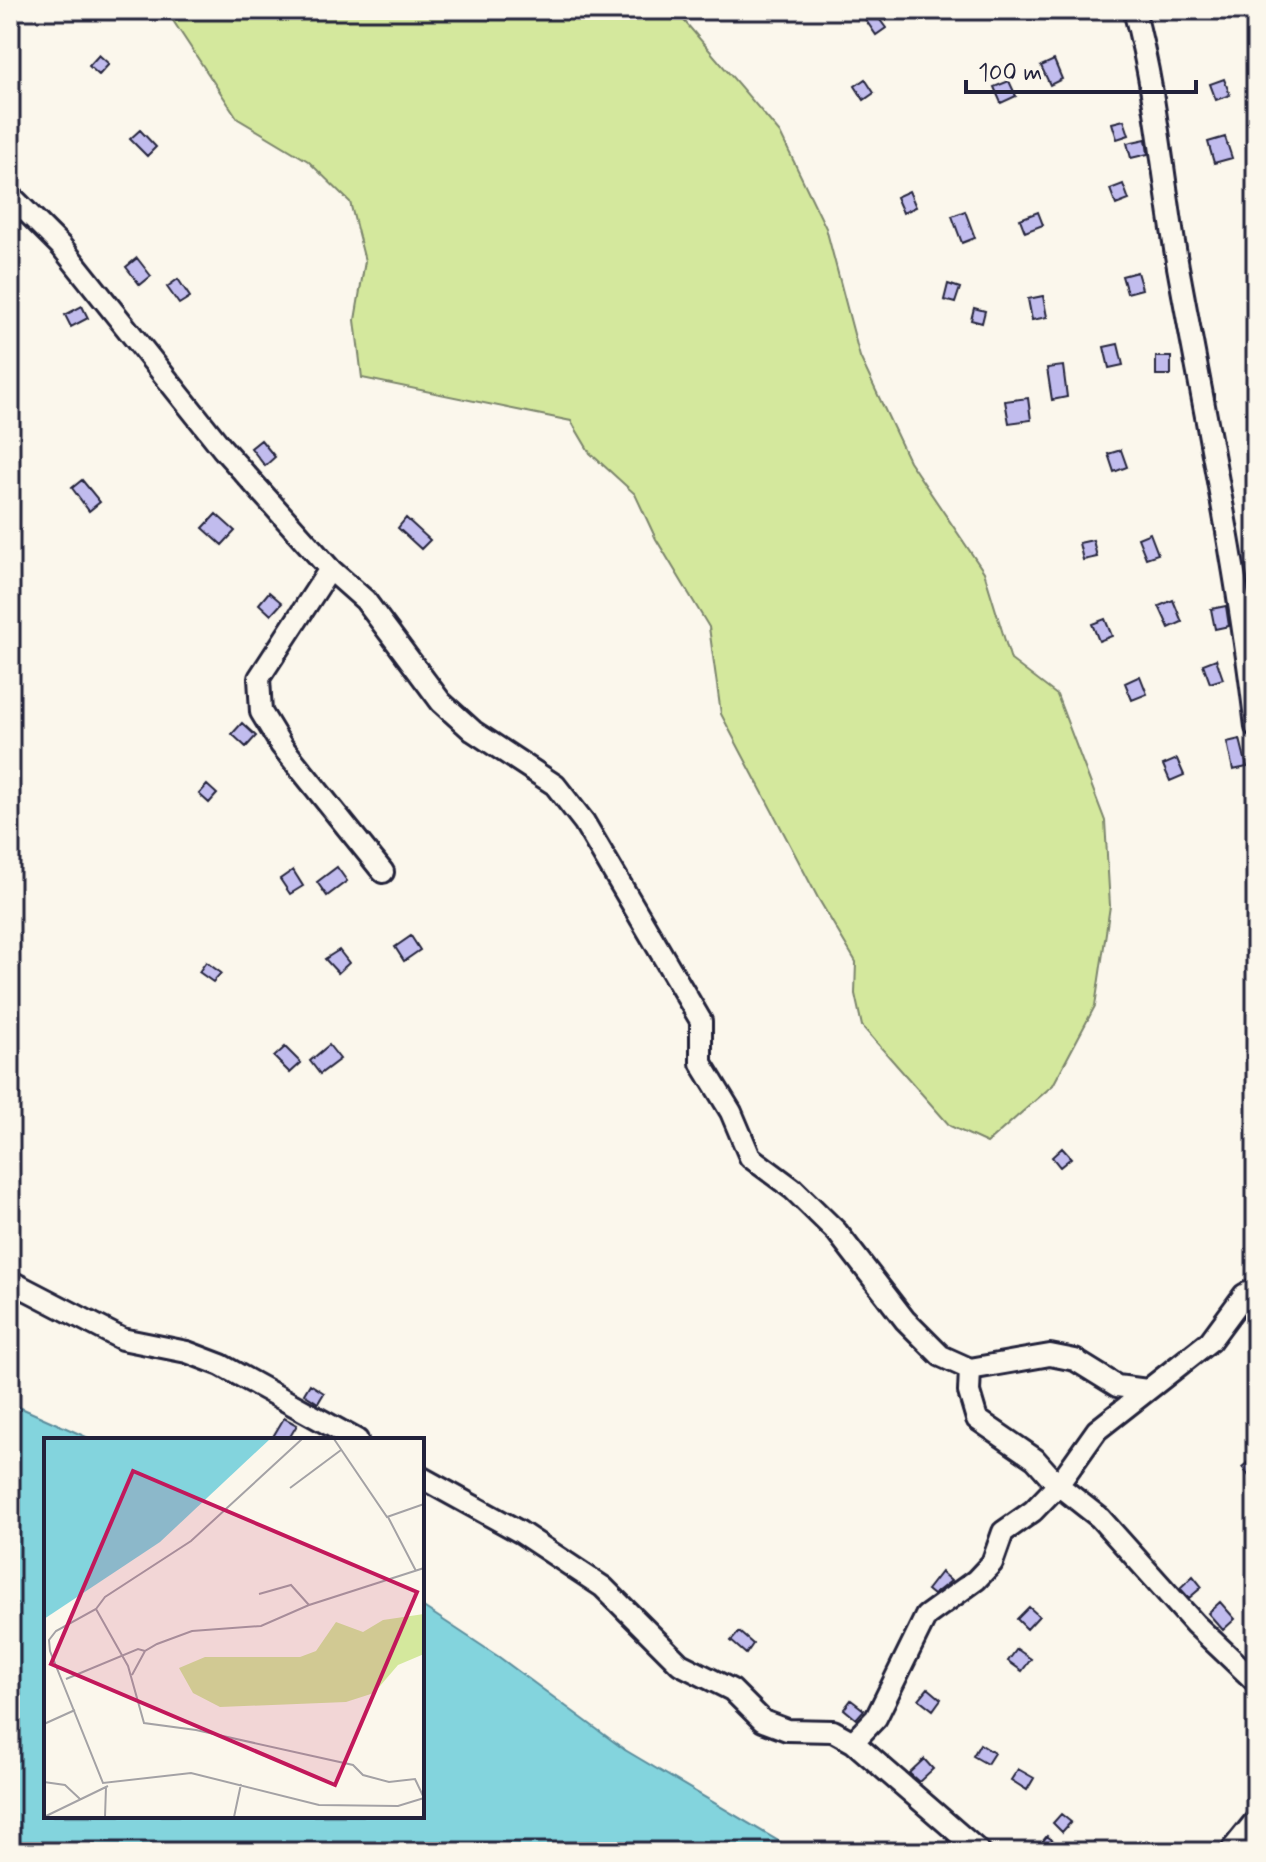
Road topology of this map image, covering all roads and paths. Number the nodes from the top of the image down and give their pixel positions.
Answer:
1 (1134, 10) edge
2 (10, 195) edge
3 (330, 569) junction
4 (1256, 727) edge
5 (383, 872) dead end
6 (10, 1281) edge
7 (1256, 1288) edge
8 (970, 1369) junction
9 (1147, 1390) junction
10 (353, 1438) edge
11 (424, 1479) edge
12 (1058, 1485) junction
13 (1256, 1682) edge
14 (853, 1742) junction
15 (1256, 1820) edge
16 (980, 1852) edge
17 (1230, 1852) edge

1 - 4 street
2 - 3 street
3 - 5 street
3 - 8 street
6 - 10 street
7 - 9 street
8 - 9 street
8 - 12 street
9 - 12 street
11 - 14 street
12 - 13 street
12 - 14 street
14 - 16 street
15 - 17 street

